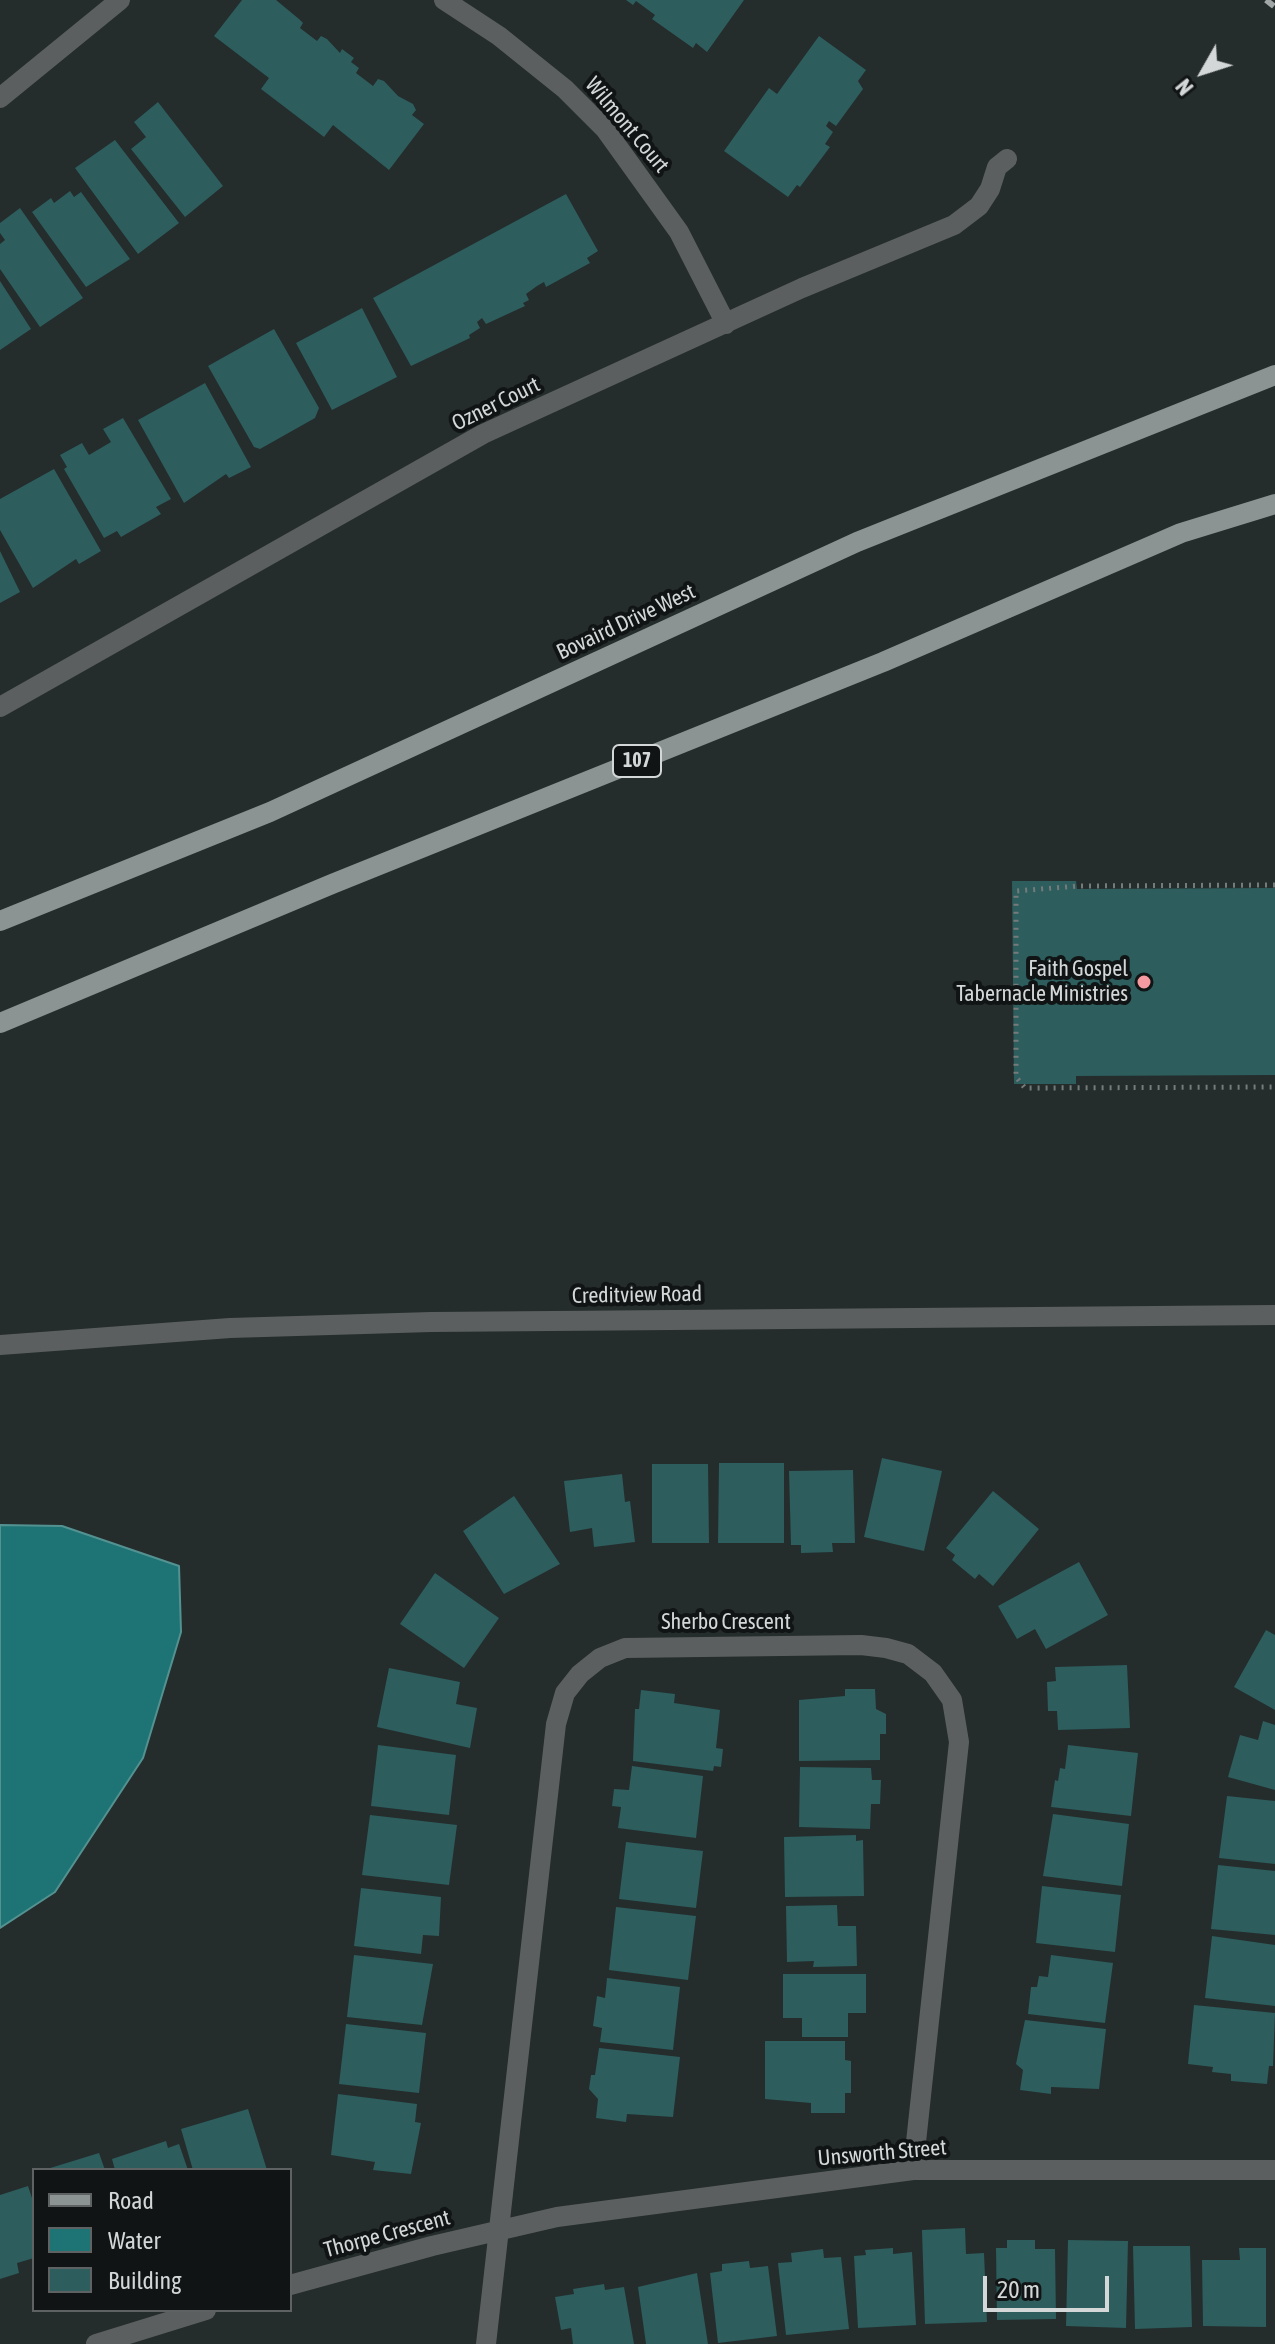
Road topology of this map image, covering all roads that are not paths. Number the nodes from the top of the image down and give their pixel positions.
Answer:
1 (120, 0) edge
2 (444, 0) edge
3 (0, 98) edge
4 (1007, 159) dead end
5 (726, 324) junction
6 (1275, 375) edge
7 (1275, 504) edge
8 (0, 707) edge
9 (0, 921) edge
10 (0, 1023) edge
11 (1275, 1315) edge
12 (0, 1345) edge
13 (913, 2170) junction
14 (1275, 2170) edge
15 (497, 2231) junction
16 (292, 2284) edge
17 (200, 2312) edge
18 (96, 2344) edge
19 (486, 2344) edge

1 - 3 street
2 - 5 street, Wilmont Court
4 - 5 street, Ozner Court
5 - 8 street, Ozner Court
6 - 9 main road, Bovaird Drive West
7 - 10 main road, 107
11 - 12 street, Creditview Road
13 - 14 street, Unsworth Street
13 - 15 street, Unsworth Street
13 - 15 street, Sherbo Crescent
15 - 16 street, Thorpe Crescent
15 - 19 street, Sherbo Crescent
17 - 18 street

